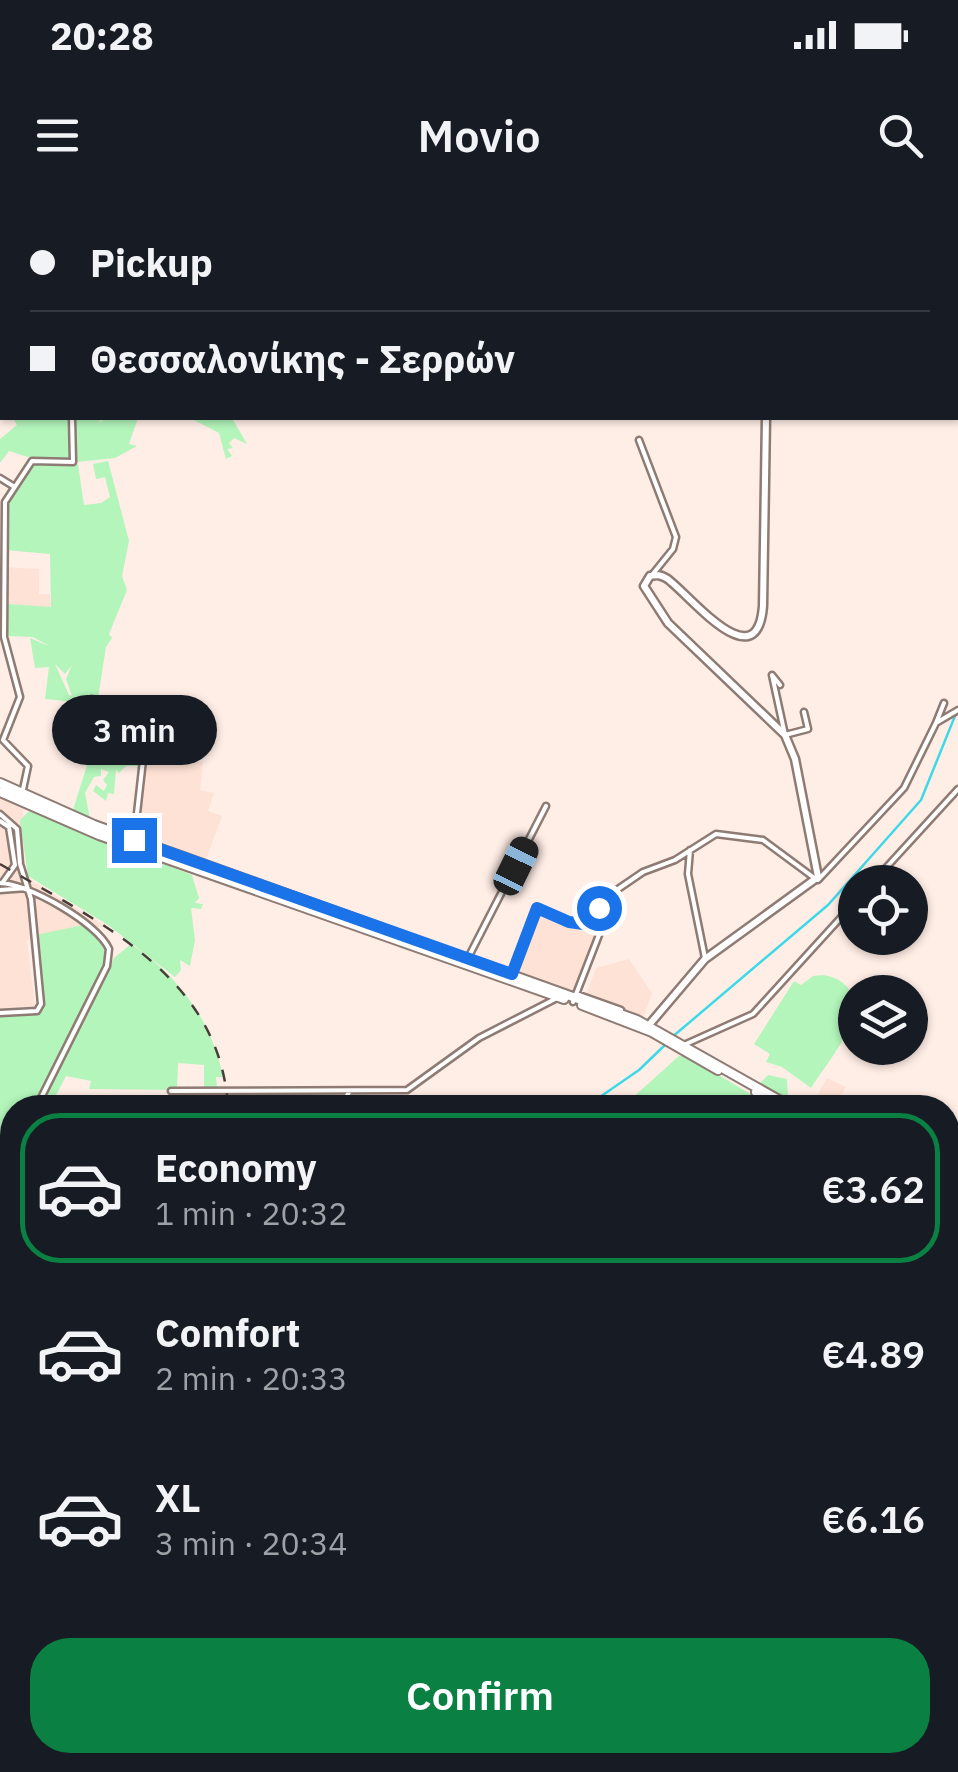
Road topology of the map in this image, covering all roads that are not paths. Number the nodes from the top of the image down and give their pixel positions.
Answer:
1 (72, 420) edge
2 (766, 420) edge
3 (638, 440) dead end
4 (0, 478) edge
5 (13, 486) junction
6 (662, 564) junction
7 (650, 576) junction
8 (666, 578) junction
9 (2, 637) edge
10 (780, 684) dead end
11 (944, 703) dead end
12 (88, 705) dead end
13 (958, 710) edge
14 (804, 712) dead end
15 (936, 722) junction
16 (784, 734) junction
17 (0, 783) edge
18 (958, 790) edge
19 (0, 792) edge
20 (22, 794) junction
21 (546, 806) dead end
22 (0, 814) edge
23 (0, 821) edge
24 (138, 823) junction
25 (134, 844) junction
26 (163, 850) junction
27 (690, 850) junction
28 (888, 865) edge
29 (15, 866) junction
30 (816, 882) junction
31 (18, 883) junction
32 (1, 886) edge
33 (27, 888) junction
34 (838, 921) edge
35 (598, 926) junction
36 (468, 958) junction
37 (704, 959) junction
38 (512, 974) junction
39 (559, 997) junction
40 (574, 998) junction
41 (0, 1013) edge
42 (619, 1014) junction
43 (649, 1025) junction
44 (657, 1032) junction
45 (707, 1036) junction
46 (681, 1045) junction
47 (700, 1054) junction
48 (172, 1091) dead end
49 (350, 1092) junction
50 (42, 1095) edge
51 (348, 1095) edge
52 (761, 1095) edge
53 (771, 1095) edge

1 - 5 street
2 - 8 street
3 - 6 street
4 - 5 street
5 - 9 street
6 - 7 street
6 - 8 street
7 - 8 street
7 - 16 street
9 - 20 street
10 - 16 street
11 - 15 street
12 - 24 street
13 - 15 street
14 - 16 street
15 - 30 street
16 - 30 street
17 - 20 main road
18 - 28 street
19 - 25 main road
20 - 25 main road
21 - 36 street
22 - 33 street
23 - 29 street
24 - 25 street
24 - 26 street
25 - 26 main road
25 - 39 main road
26 - 36 main road
27 - 30 street
27 - 35 street
27 - 37 street
29 - 31 street
29 - 32 street
30 - 37 street
31 - 32 street
31 - 33 street
32 - 33 street
33 - 41 street
33 - 50 street
34 - 45 street
35 - 38 street
35 - 40 street
36 - 38 main road
37 - 43 street
38 - 40 main road
39 - 40 main road
39 - 49 street
40 - 42 main road
42 - 43 main road
42 - 44 main road
43 - 44 main road
44 - 46 main road
45 - 46 street
45 - 47 street
46 - 47 main road
46 - 52 main road
47 - 53 main road
48 - 49 street
49 - 51 street

